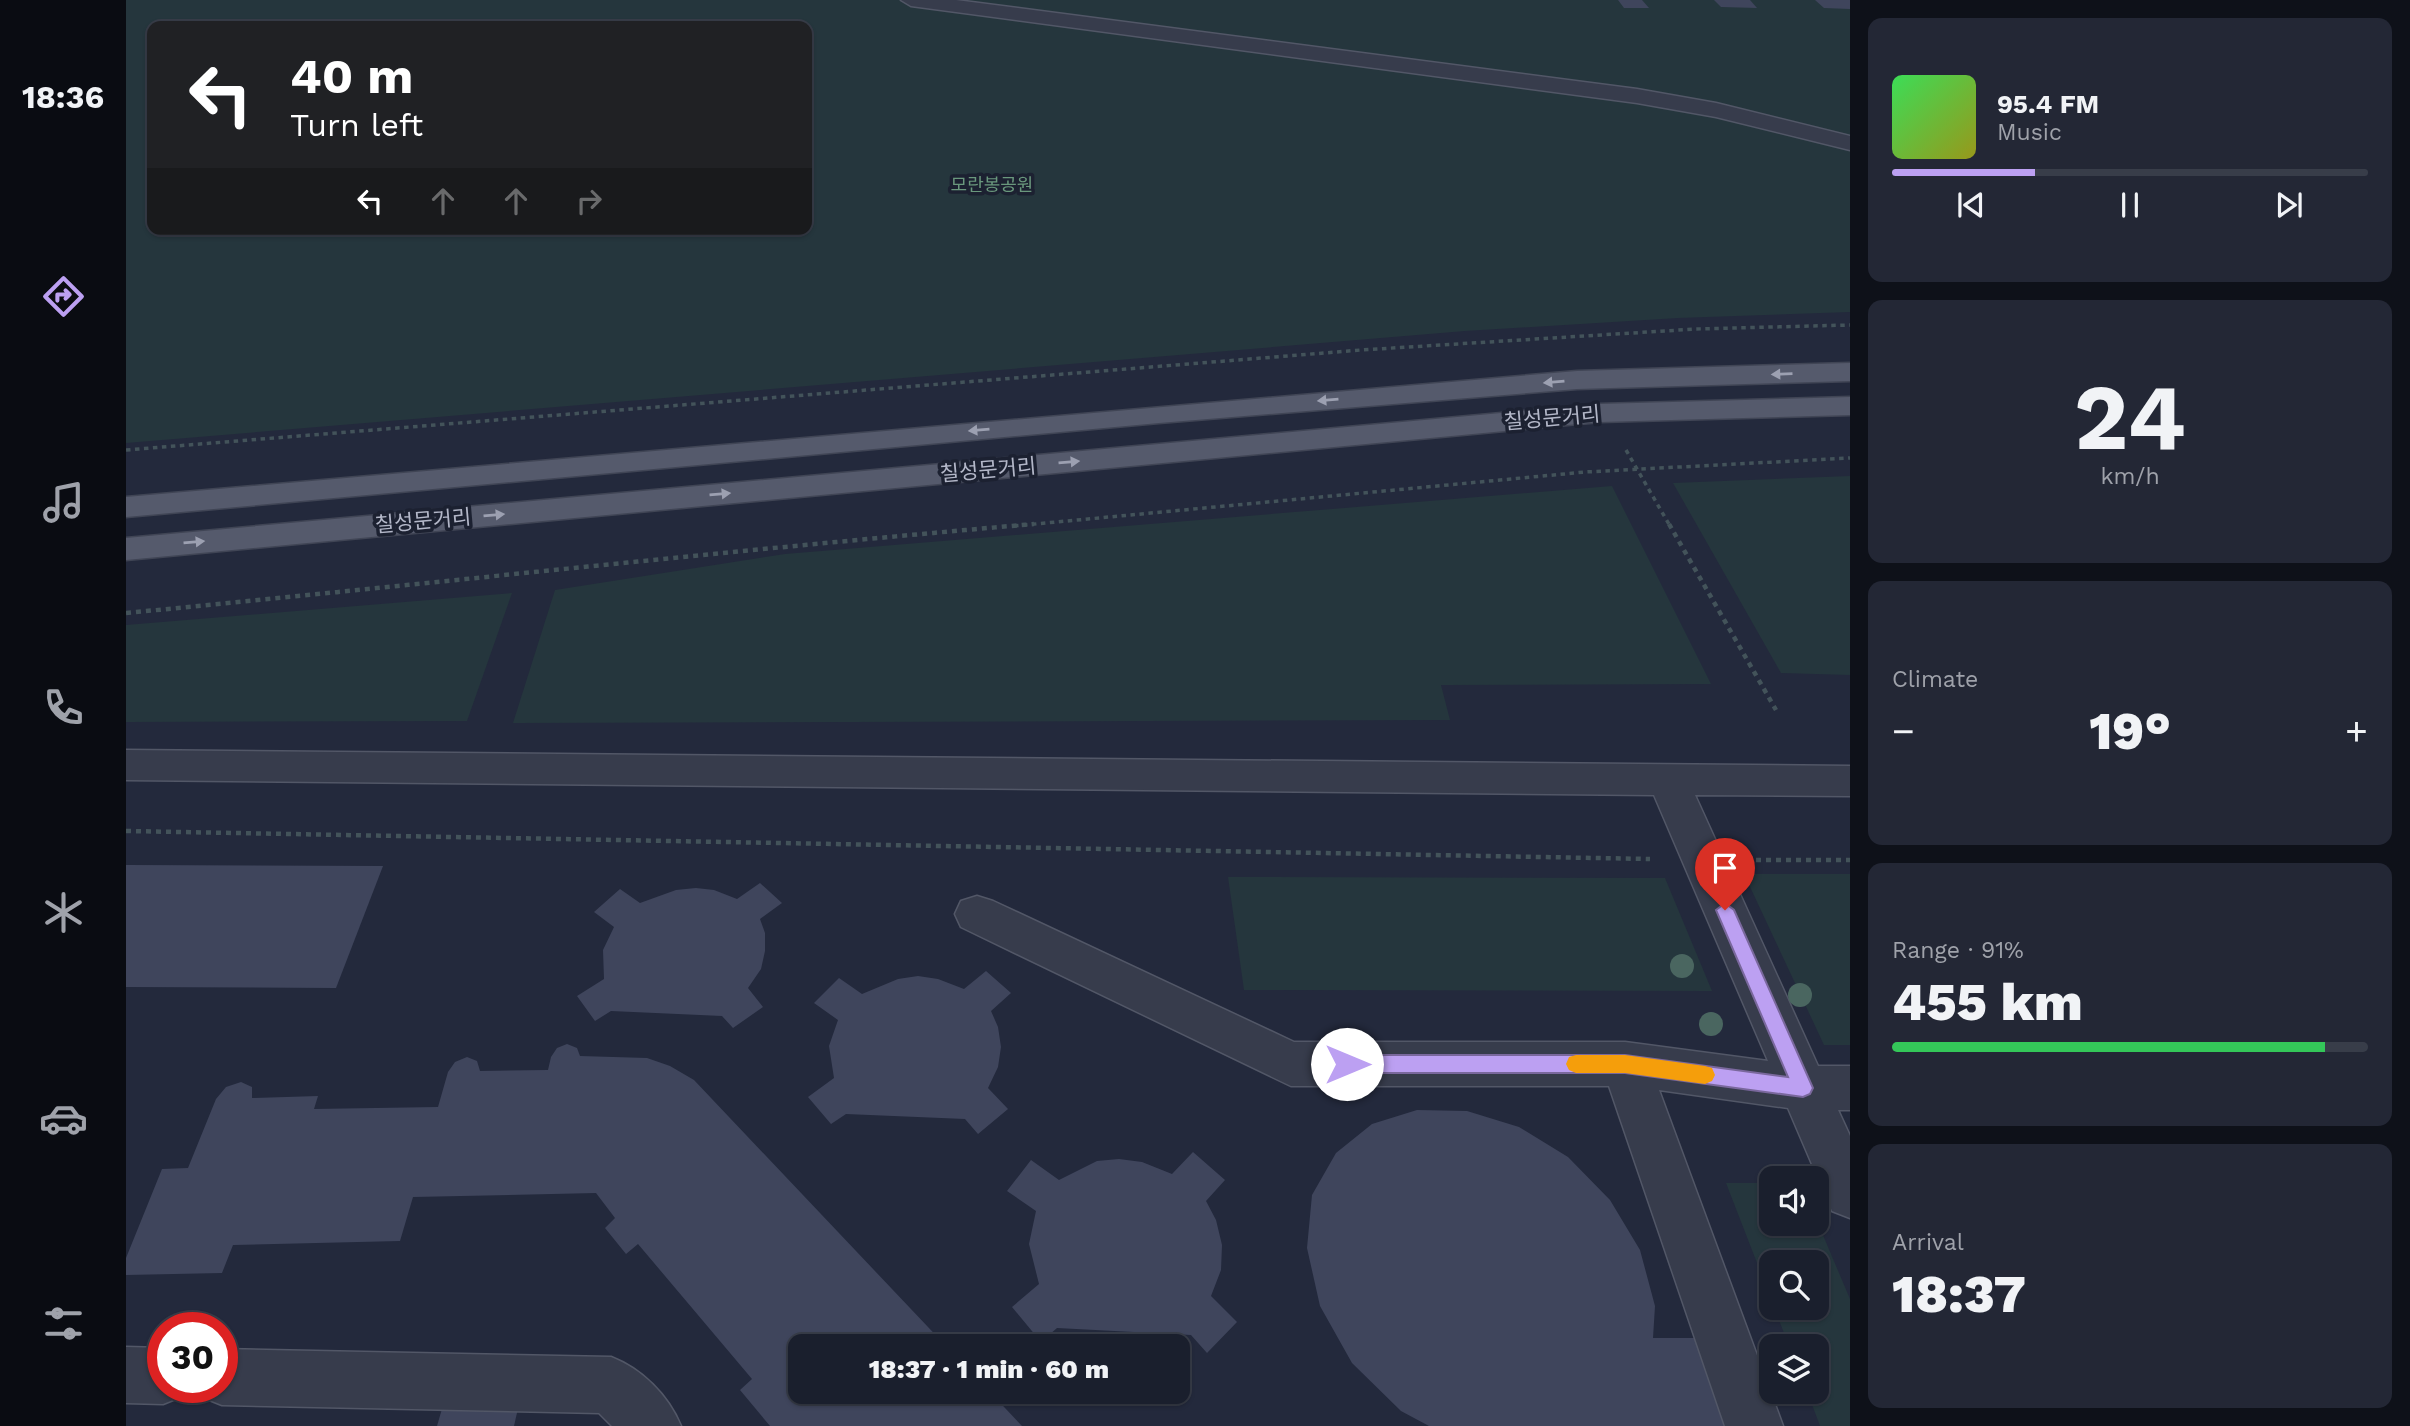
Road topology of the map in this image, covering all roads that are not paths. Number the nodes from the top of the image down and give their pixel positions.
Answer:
1 (911, 0) edge
2 (1850, 143) edge
3 (1850, 372) edge
4 (1850, 406) edge
5 (126, 507) edge
6 (126, 549) edge
7 (126, 765) edge
8 (1668, 781) junction
9 (1850, 781) edge
10 (977, 914) dead end
11 (1625, 1064) junction
12 (1803, 1088) junction
13 (1850, 1088) edge
14 (1850, 1193) edge
15 (126, 1375) edge
16 (147, 1376) edge
17 (238, 1377) edge
18 (652, 1426) edge
19 (1754, 1426) edge

1 - 2 street
3 -> 5 main road, 칠성문거리
6 -> 4 main road, 칠성문거리
7 - 8 street
8 - 9 street
8 - 12 street
10 - 11 street
11 - 12 street
11 - 19 street
12 - 13 street
12 - 14 street
15 - 16 street
17 - 18 street

